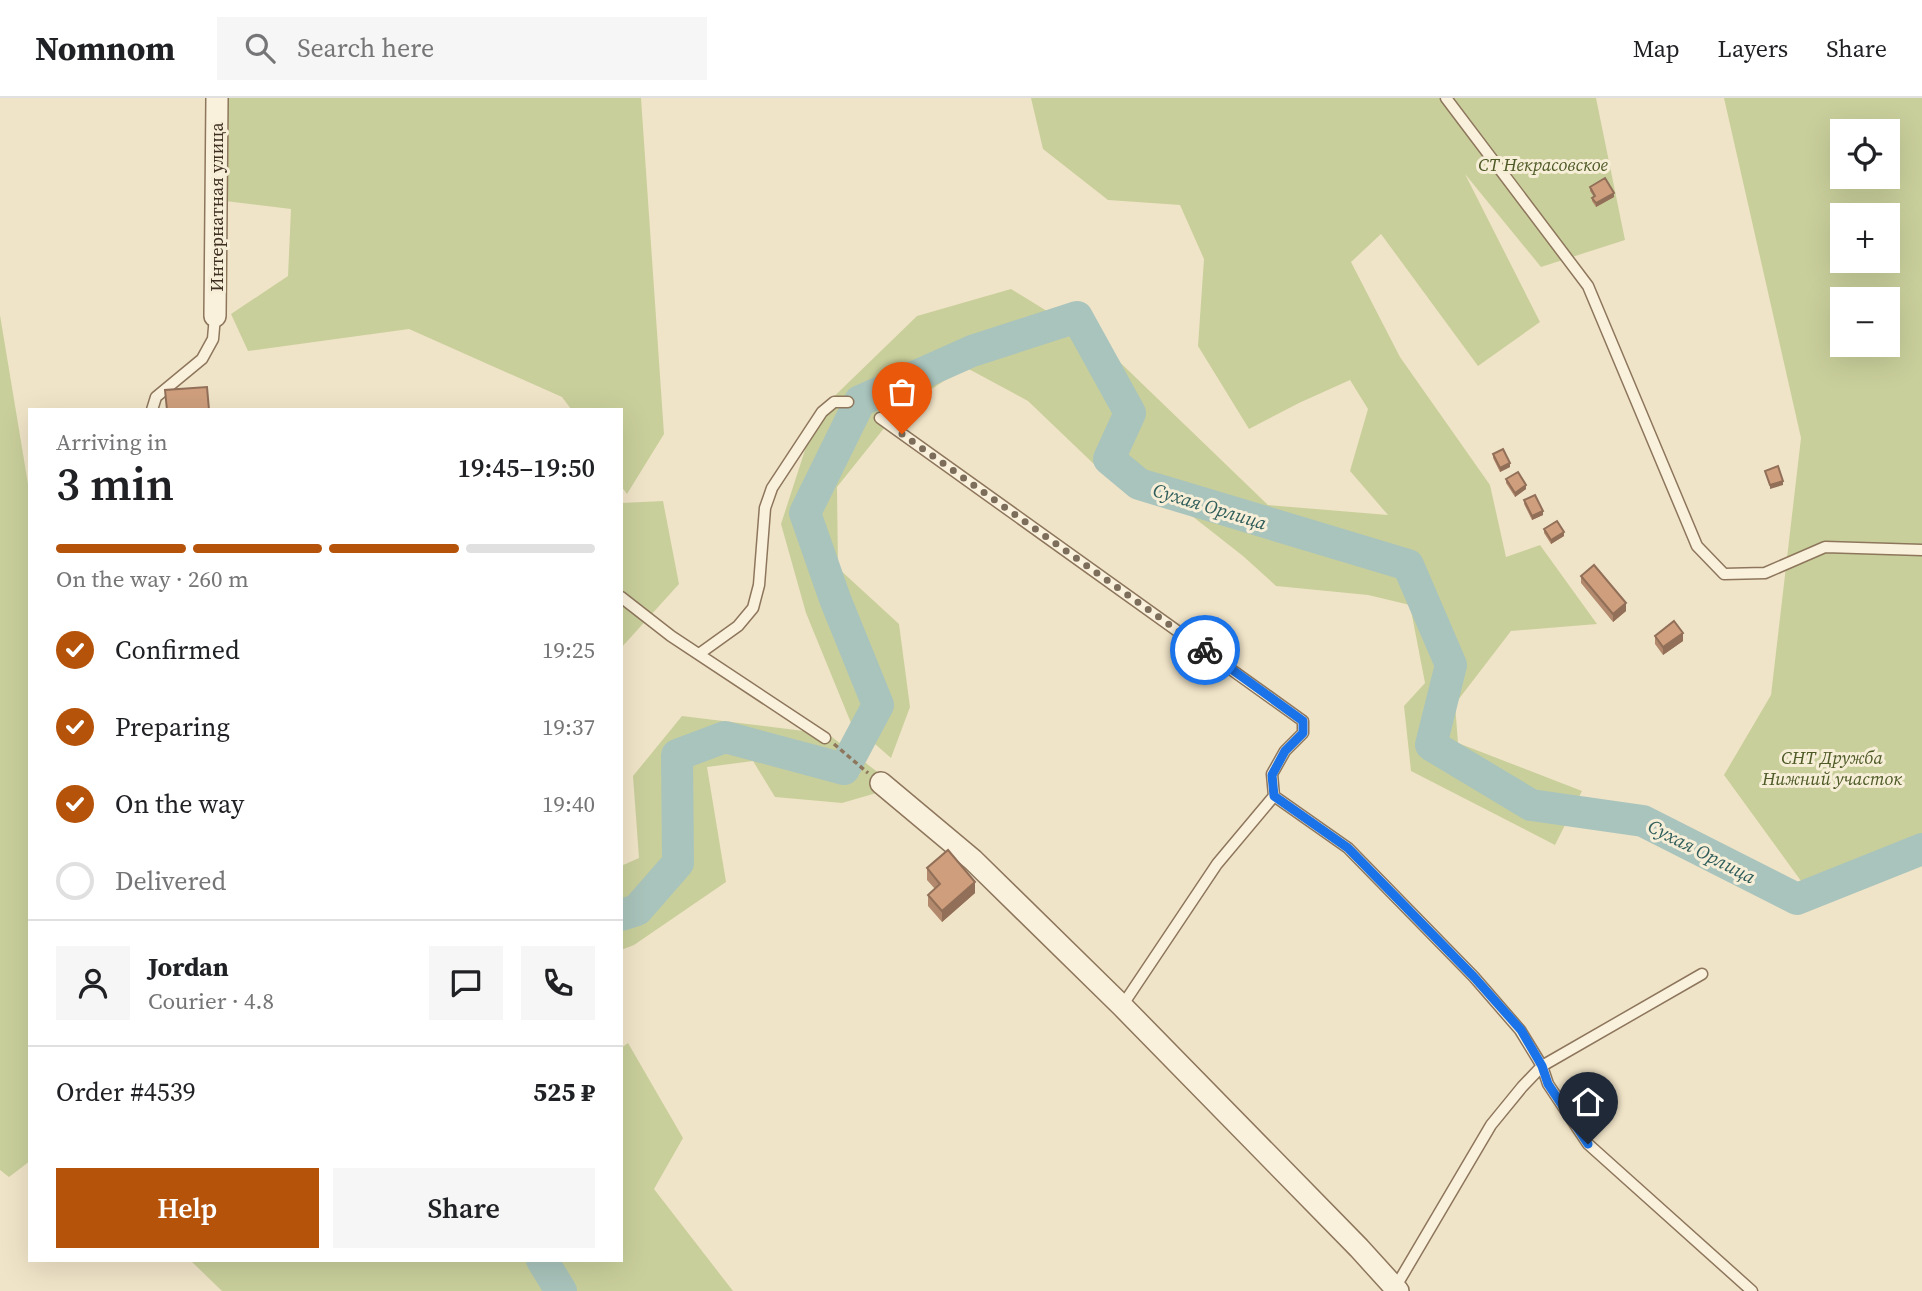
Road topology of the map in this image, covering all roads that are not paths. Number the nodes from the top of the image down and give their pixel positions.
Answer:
1 (217, 98) edge
2 (1446, 98) edge
3 (215, 316) joint
4 (848, 402) dead end
5 (153, 408) edge
6 (880, 418) dead end
7 (1922, 550) edge
8 (623, 599) edge
9 (699, 654) junction
10 (825, 738) road end
11 (881, 783) road end
12 (1274, 796) junction
13 (1702, 974) dead end
14 (1122, 1006) junction
15 (1542, 1066) junction
16 (1396, 1290) edge
17 (1752, 1291) edge

1 - 3 street, Интернатная улица
2 - 7 lane
3 - 5 lane
4 - 9 lane
6 - 12 lane
8 - 9 lane
9 - 10 lane
11 - 14 street
12 - 14 lane
12 - 15 lane
13 - 15 lane
14 - 16 street
15 - 16 lane
15 - 17 lane

